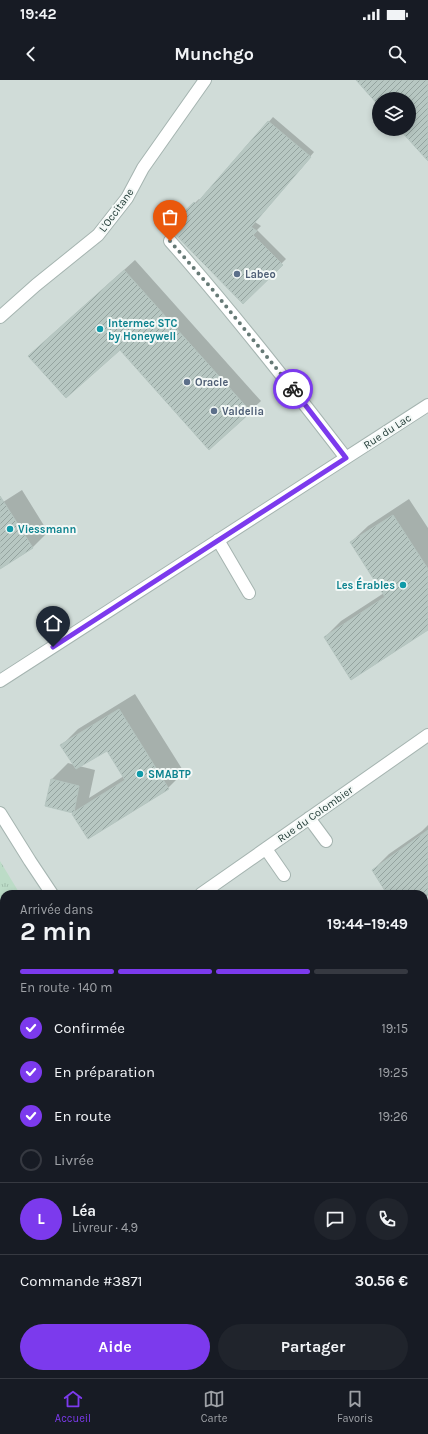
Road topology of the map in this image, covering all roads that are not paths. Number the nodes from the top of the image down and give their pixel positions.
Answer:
1 (205, 80) edge
2 (170, 241) dead end
3 (0, 317) edge
4 (428, 405) edge
5 (346, 458) junction
6 (218, 540) junction
7 (249, 593) dead end
8 (0, 681) edge
9 (428, 735) edge
10 (0, 813) edge
11 (309, 818) junction
12 (326, 841) dead end
13 (266, 849) junction
14 (284, 875) dead end
15 (49, 890) edge
16 (207, 890) edge

1 - 3 street, L'Occitane
2 - 5 street
4 - 5 street, Rue du Lac
5 - 6 street, Rue du Lac
6 - 7 street
6 - 8 street, Rue du Lac
9 - 11 street, Rue du Colombier
10 - 15 street
11 - 12 street
11 - 13 street, Rue du Colombier
13 - 14 street
13 - 16 street, Rue du Colombier

